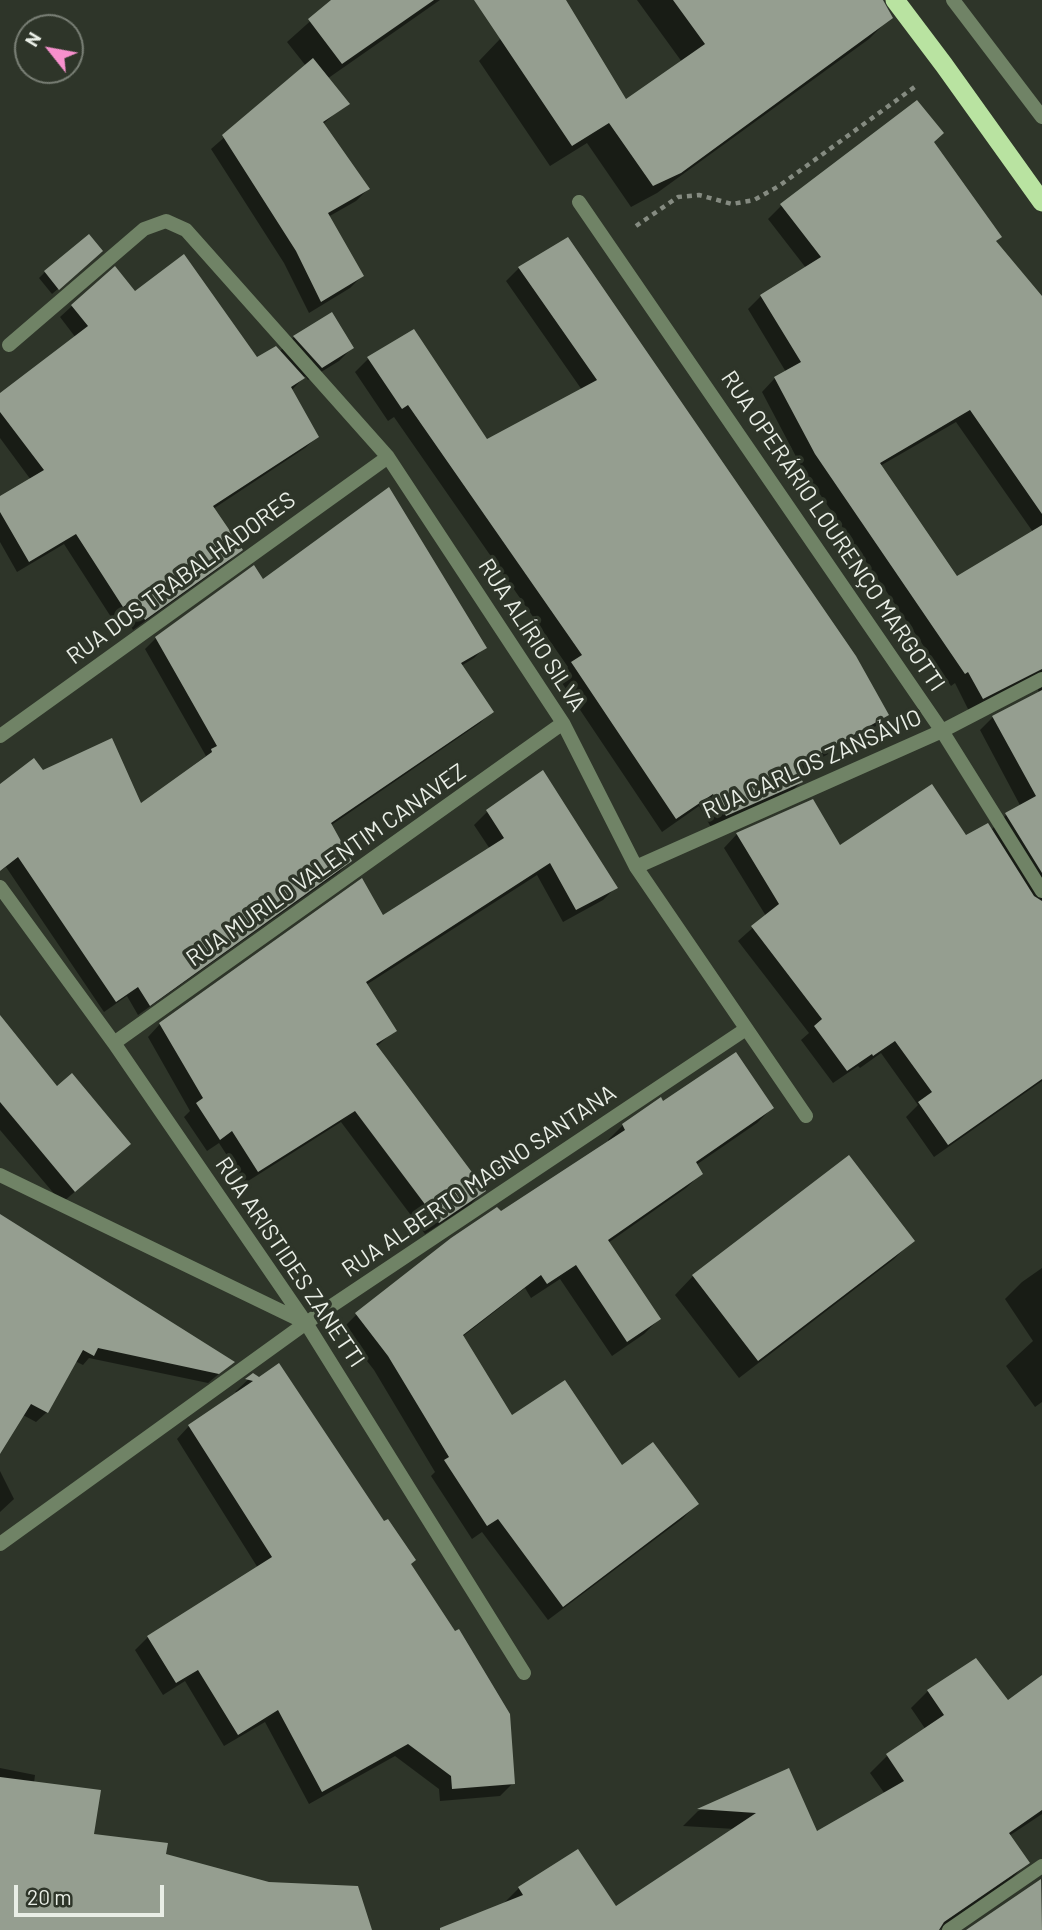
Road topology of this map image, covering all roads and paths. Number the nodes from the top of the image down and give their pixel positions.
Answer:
1 (895, 0) edge
2 (953, 0) edge
3 (944, 65) junction
4 (1042, 117) edge
5 (579, 202) dead end
6 (1042, 202) edge
7 (610, 244) junction
8 (9, 345) dead end
9 (388, 457) junction
10 (1042, 679) edge
11 (563, 723) junction
12 (943, 730) junction
13 (0, 736) edge
14 (636, 867) junction
15 (0, 887) edge
16 (1042, 891) edge
17 (746, 1029) junction
18 (114, 1044) junction
19 (806, 1116) dead end
20 (0, 1175) edge
21 (306, 1323) junction
22 (0, 1544) edge
23 (524, 1673) dead end
24 (1042, 1866) edge
25 (949, 1930) edge

1 - 3 highway
2 - 4 street
3 - 6 highway
3 - 7 path
5 - 7 street, RUA OPERÁRIO LOURENÇO MARGOTTI
7 - 12 street, RUA OPERÁRIO LOURENÇO MARGOTTI
8 - 9 street, RUA ALÍRIO SILVA
9 - 11 street, RUA ALÍRIO SILVA
9 - 13 street, RUA DOS TRABALHADORES
10 - 12 street, RUA CARLOS ZANSÁVIO
11 - 14 street, RUA ALÍRIO SILVA
11 - 18 street, RUA MURILO VALENTIM CANAVEZ
12 - 14 street, RUA CARLOS ZANSÁVIO
12 - 16 street, RUA OPERÁRIO LOURENÇO MARGOTTI
14 - 17 street, RUA ALÍRIO SILVA
15 - 18 street, RUA ARISTIDES ZANETTI
17 - 19 street, RUA ALÍRIO SILVA
17 - 21 street, RUA ALBERTO MAGNO SANTANA
18 - 21 street, RUA ARISTIDES ZANETTI
20 - 21 street
21 - 22 street, RUA ALBERTO MAGNO SANTANA
21 - 23 street, RUA ARISTIDES ZANETTI
24 - 25 street

